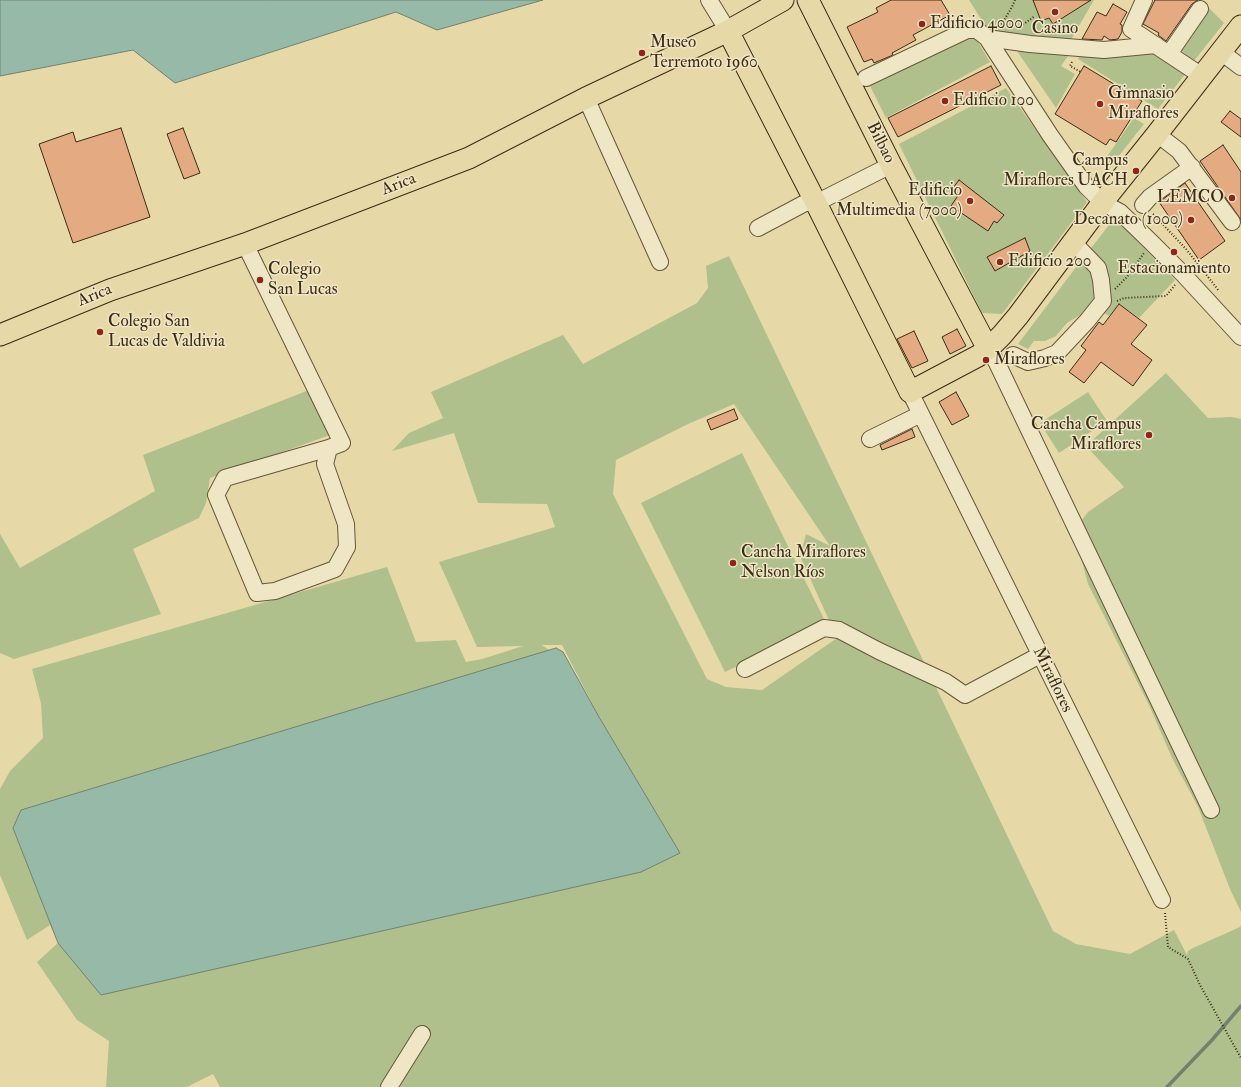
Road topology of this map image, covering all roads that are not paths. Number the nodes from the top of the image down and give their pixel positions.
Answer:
1 (709, 0) edge
2 (783, 0) edge
3 (808, 0) edge
4 (1144, 0) edge
5 (1200, 9) dead end
6 (1241, 26) edge
7 (728, 31) junction
8 (998, 39) junction
9 (1162, 50) junction
10 (1221, 52) junction
11 (1241, 67) edge
12 (1202, 76) junction
13 (866, 78) dead end
14 (586, 98) junction
15 (1157, 134) junction
16 (891, 164) junction
17 (1192, 167) junction
18 (816, 203) junction
19 (1103, 203) junction
20 (1143, 205) dead end
21 (1232, 222) dead end
22 (758, 228) dead end
23 (1073, 242) junction
24 (245, 244) junction
25 (660, 262) dead end
26 (1, 332) edge
27 (1241, 337) edge
28 (988, 349) junction
29 (1013, 355) dead end
30 (910, 392) junction
31 (921, 414) junction
32 (870, 439) dead end
33 (329, 448) junction
34 (1040, 654) junction
35 (744, 669) dead end
36 (1211, 810) dead end
37 (1162, 900) road end
38 (422, 1034) dead end
39 (389, 1087) edge

1 - 7 street
2 - 7 main road, Arica
3 - 16 main road, Bilbao
4 - 9 street
5 - 9 street
6 - 10 main road
7 - 14 main road, Arica
7 - 18 main road, Miraflores
8 - 9 street
8 - 13 street
8 - 19 street
9 - 12 street
10 - 11 street
10 - 12 main road
12 - 15 main road
14 - 24 main road, Arica
14 - 25 street
15 - 17 street
15 - 19 main road
16 - 18 street
16 - 28 main road, Bilbao
17 - 20 street
17 - 21 street
18 - 22 street
18 - 30 main road, Miraflores
19 - 23 main road
19 - 27 street
23 - 28 main road
23 - 29 street
24 - 26 main road, Arica
24 - 33 street
28 - 30 main road
28 - 36 street
30 - 31 street, Miraflores
31 - 32 street
31 - 34 street, Miraflores
33 - 33 street
34 - 35 street
34 - 37 street, Miraflores
38 - 39 street

